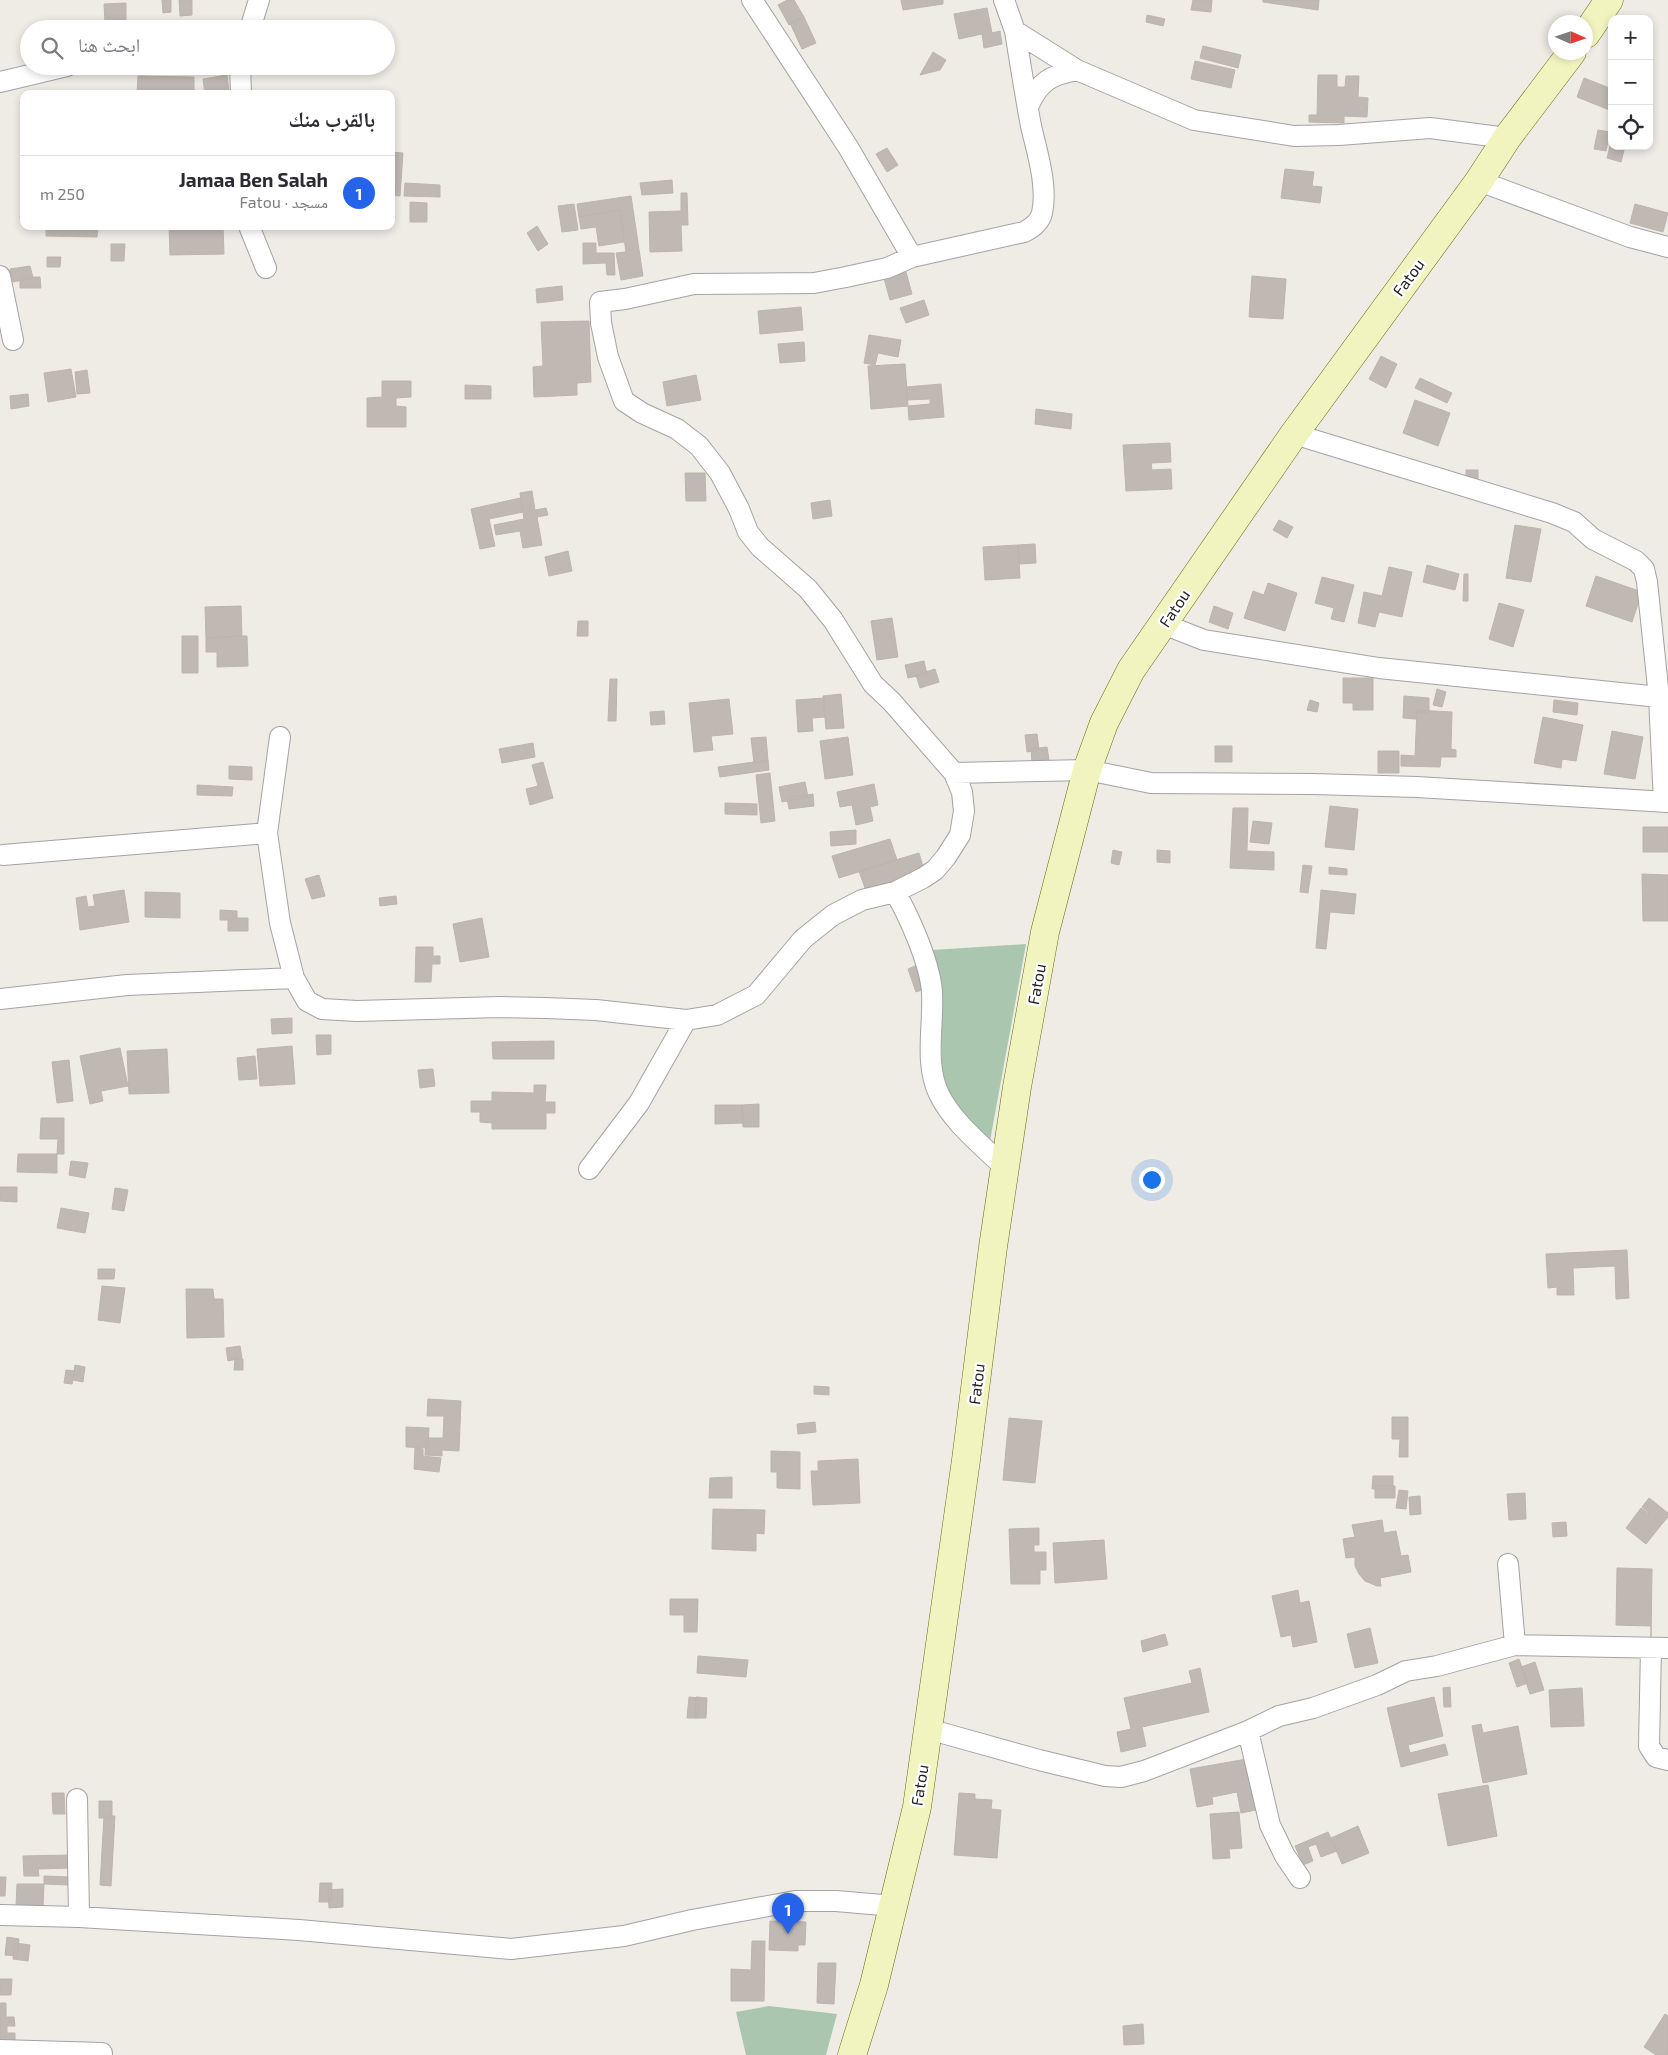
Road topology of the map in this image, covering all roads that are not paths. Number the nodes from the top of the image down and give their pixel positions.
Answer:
1 (259, 0) edge
2 (752, 0) edge
3 (1004, 0) edge
4 (1609, 0) edge
5 (253, 20) edge
6 (1593, 24) edge
7 (1015, 31) junction
8 (1566, 60) edge
9 (1078, 70) junction
10 (29, 75) edge
11 (240, 75) edge
12 (0, 82) edge
13 (241, 90) edge
14 (1028, 107) junction
15 (1507, 138) junction
16 (1479, 182) junction
17 (251, 230) edge
18 (1668, 247) edge
19 (912, 257) junction
20 (266, 268) dead end
21 (0, 276) edge
22 (12, 340) dead end
23 (1294, 434) junction
24 (1163, 624) junction
25 (1659, 697) junction
26 (280, 737) dead end
27 (1087, 770) junction
28 (954, 773) junction
29 (1666, 802) edge
30 (267, 832) junction
31 (3, 855) dead end
32 (895, 892) junction
33 (294, 978) junction
34 (0, 999) edge
35 (686, 1020) junction
36 (1005, 1168) junction
37 (589, 1169) dead end
38 (1508, 1564) dead end
39 (1515, 1645) junction
40 (1660, 1648) edge
41 (928, 1729) junction
42 (1248, 1731) junction
43 (1668, 1760) edge
44 (77, 1799) dead end
45 (1300, 1878) dead end
46 (894, 1906) junction
47 (0, 1915) edge
48 (79, 1917) junction
49 (0, 2050) edge
50 (102, 2053) dead end
51 (852, 2055) edge

1 - 5 street
2 - 19 street
3 - 7 street
4 - 6 street
7 - 9 street
7 - 14 street
8 - 15 street, Fatou
9 - 14 street
9 - 15 street
10 - 12 street
11 - 13 street
14 - 19 street
15 - 16 street, Fatou
16 - 18 street
16 - 23 street, Fatou
17 - 20 street
19 - 28 street
21 - 22 street
23 - 24 street, Fatou
23 - 25 street
24 - 25 street
24 - 27 street, Fatou
25 - 29 street
26 - 30 street
27 - 28 street
27 - 29 street
27 - 36 street, Fatou
28 - 32 street
30 - 31 street
30 - 33 street
32 - 35 street
32 - 36 street
33 - 34 street
33 - 35 street
35 - 37 street
36 - 41 street, Fatou
38 - 39 street
39 - 40 street
39 - 42 street
40 - 43 street
41 - 42 street
41 - 46 street, Fatou
42 - 45 street
44 - 48 street
46 - 48 street
46 - 51 street, Fatou
47 - 48 street
49 - 50 street

